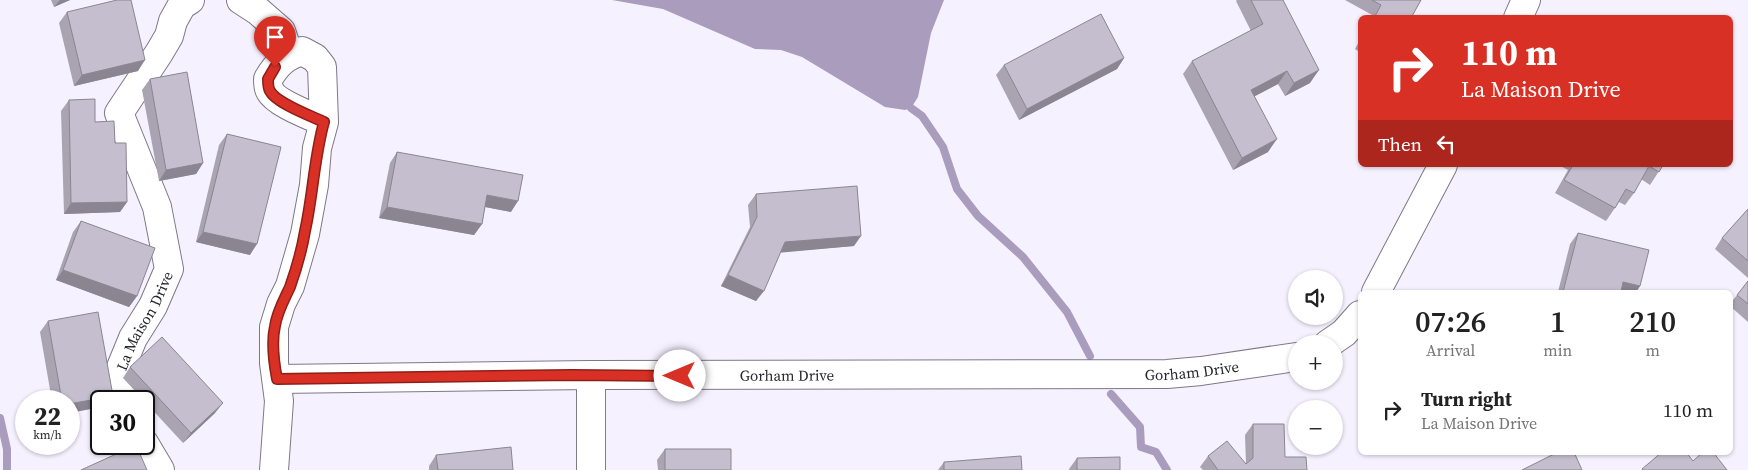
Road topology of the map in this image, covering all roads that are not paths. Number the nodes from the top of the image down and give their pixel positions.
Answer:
1 (241, 0) edge
2 (1526, 0) edge
3 (184, 2) edge
4 (1519, 15) edge
5 (288, 55) junction
6 (324, 122) junction
7 (1442, 167) edge
8 (1377, 290) edge
9 (1358, 317) edge
10 (1341, 335) edge
11 (1288, 358) edge
12 (591, 375) junction
13 (277, 379) junction
14 (121, 390) edge
15 (151, 455) edge
16 (160, 470) edge
17 (274, 470) edge
18 (591, 470) edge

1 - 5 street
2 - 4 street
3 - 14 street, La Maison Drive
5 - 6 street
5 - 6 street
6 - 13 street
7 - 8 street
9 - 10 street
11 - 12 street, Gorham Drive
12 - 13 street, Gorham Drive
12 - 18 street
13 - 17 street
15 - 16 street

